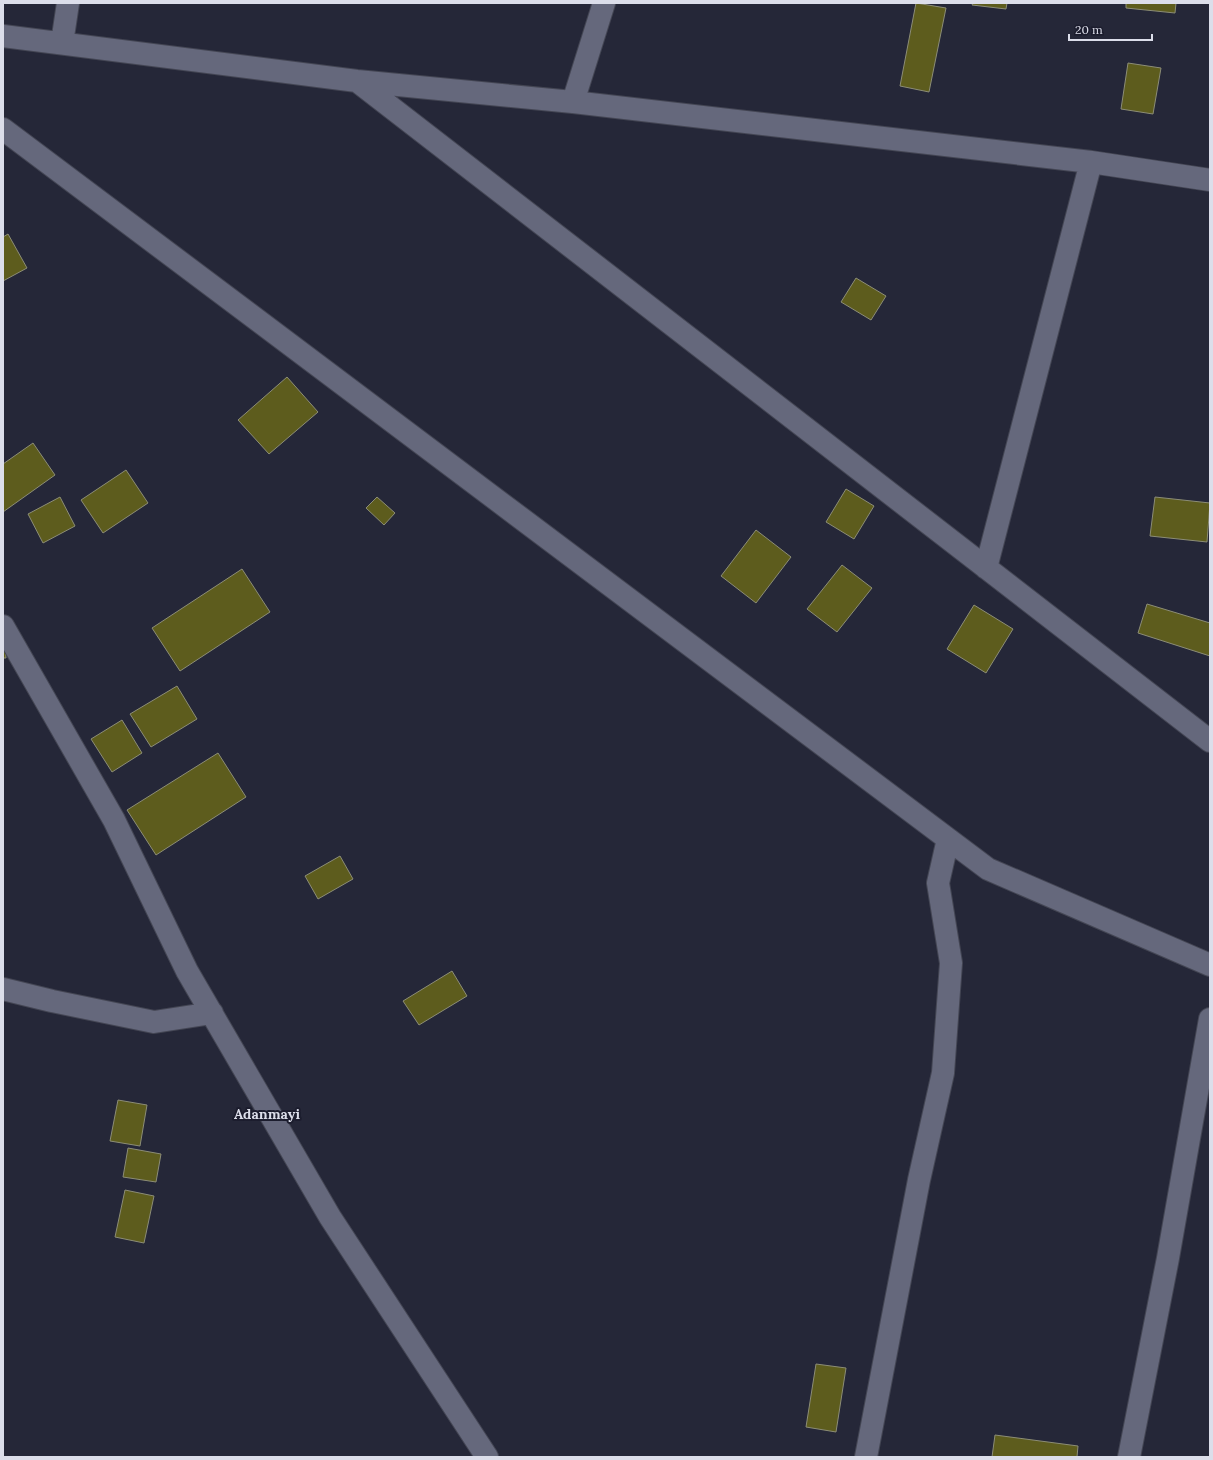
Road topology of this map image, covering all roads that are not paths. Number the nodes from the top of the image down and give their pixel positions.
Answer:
1 (68, 3) edge
2 (604, 3) edge
3 (3, 36) edge
4 (62, 43) junction
5 (357, 81) junction
6 (573, 102) junction
7 (3, 129) edge
8 (1091, 162) junction
9 (1210, 180) edge
10 (986, 568) junction
11 (3, 626) edge
12 (1210, 741) edge
13 (948, 839) junction
14 (1210, 965) edge
15 (3, 989) edge
16 (212, 1013) junction
17 (1210, 1019) edge
18 (487, 1457) edge
19 (866, 1457) edge
20 (1129, 1457) edge

1 - 4 street
2 - 6 street
3 - 4 street
4 - 5 street
5 - 6 street
5 - 10 street
6 - 8 street
7 - 13 street
8 - 9 street
8 - 10 street
10 - 12 street
11 - 16 street
13 - 14 street
13 - 19 street
15 - 16 street
16 - 18 street
17 - 20 street

